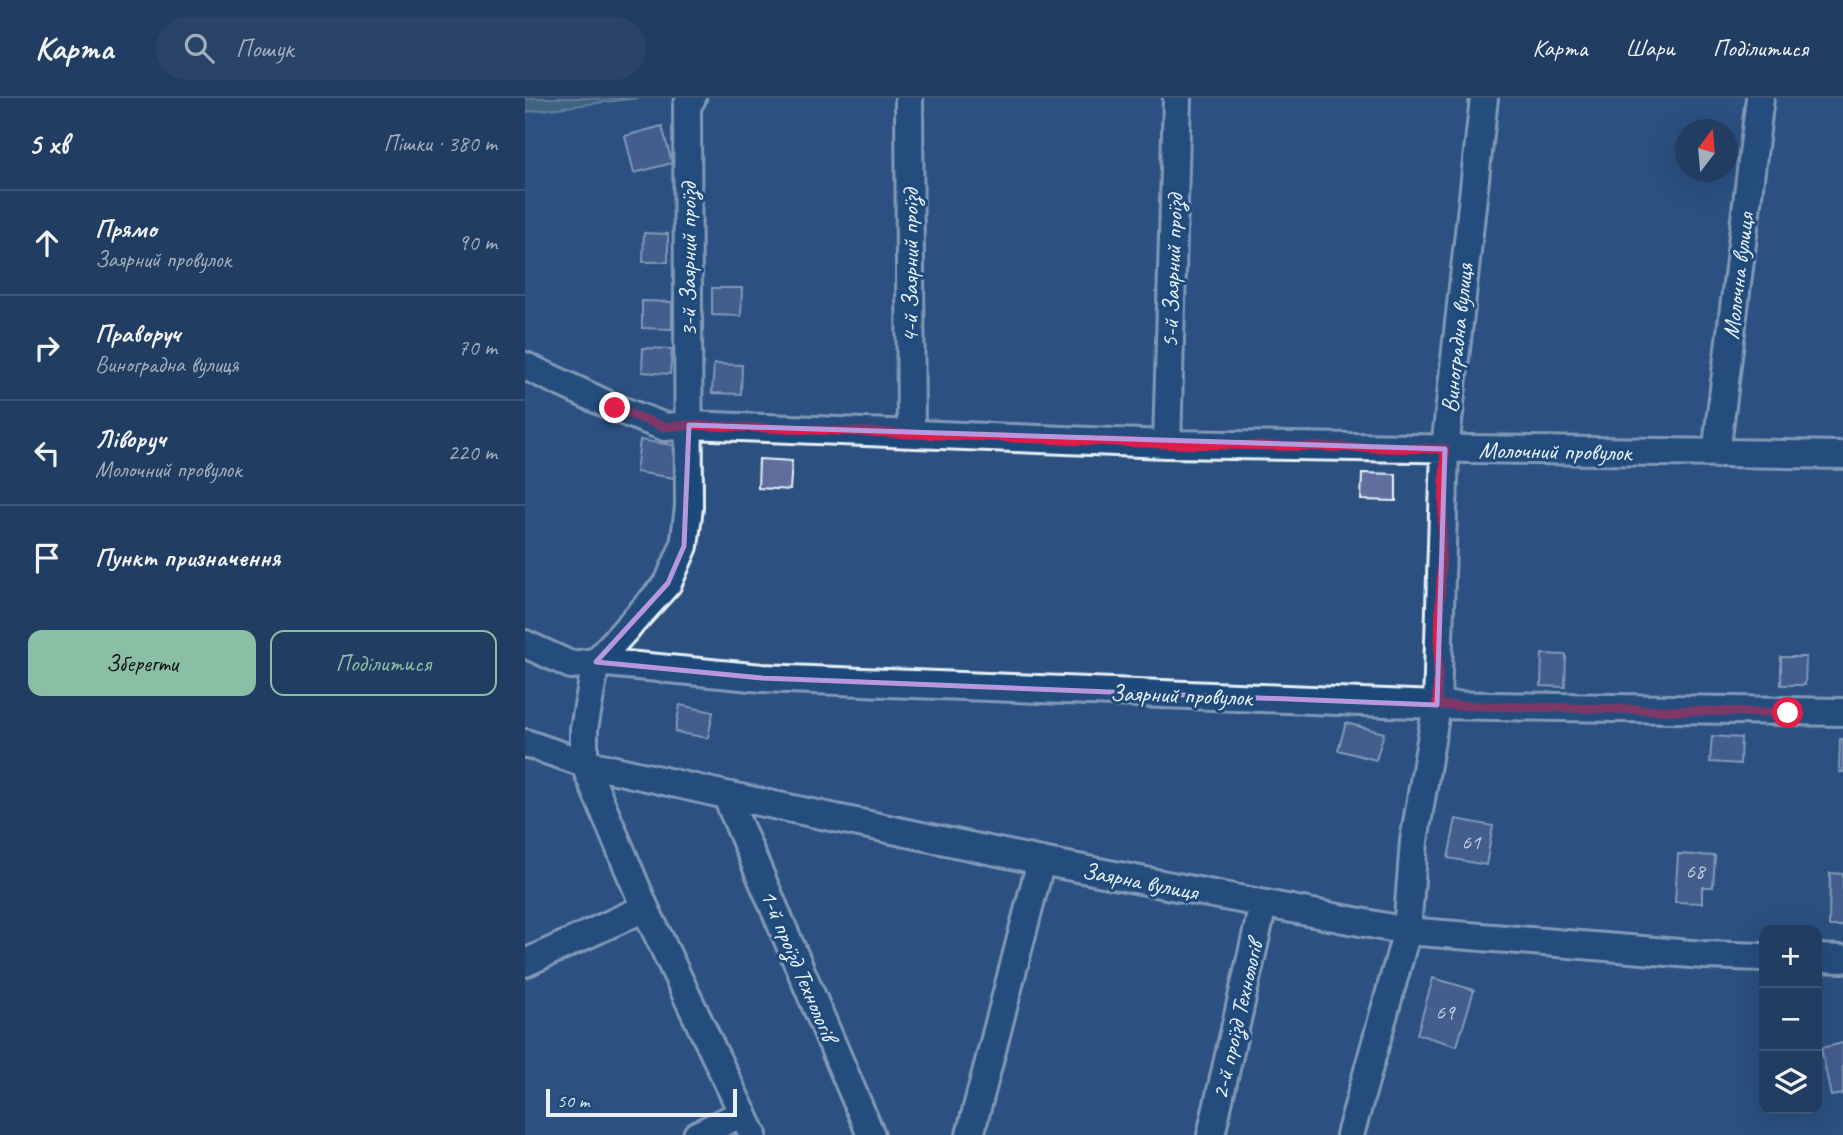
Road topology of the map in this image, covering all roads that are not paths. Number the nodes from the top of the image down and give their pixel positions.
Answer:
1 (692, 98) edge
2 (909, 98) edge
3 (1177, 98) edge
4 (1484, 98) edge
5 (1760, 98) edge
6 (525, 366) edge
7 (689, 425) junction
8 (911, 433) junction
9 (1167, 444) junction
10 (1445, 449) junction
11 (1716, 454) junction
12 (1843, 455) edge
13 (525, 644) edge
14 (596, 662) junction
15 (1437, 705) junction
16 (1843, 712) edge
17 (525, 743) edge
18 (584, 763) junction
19 (726, 795) junction
20 (1041, 861) junction
21 (1263, 905) junction
22 (645, 908) junction
23 (1407, 931) junction
24 (1759, 957) edge
25 (1822, 958) edge
26 (1843, 959) edge
27 (525, 963) edge
28 (748, 1124) edge
29 (697, 1135) edge
30 (871, 1135) edge
31 (970, 1135) edge
32 (1211, 1135) edge
33 (1350, 1135) edge

1 - 7 street, 3-й Заярний проїзд
2 - 8 street, 4-й Заярний проїзд
3 - 9 street, 5-й Заярний проїзд
4 - 10 street, Виноградна вулиця
5 - 11 street, Молочна вулиця
6 - 7 street, Молочний провулок
7 - 8 street, Молочний провулок
7 - 14 street, 3-й Заярний проїзд
8 - 9 street, Молочний провулок
9 - 10 street, Молочний провулок
10 - 11 street, Молочний провулок
10 - 15 street, Виноградна вулиця
11 - 12 street, Молочний провулок
13 - 14 street, Заярний провулок
14 - 15 street, Заярний провулок
14 - 18 street
15 - 16 street, Заярний провулок
15 - 23 street, Виноградна вулиця
17 - 18 street, Заярна вулиця
18 - 19 street, Заярна вулиця
18 - 22 street
19 - 20 street, Заярна вулиця
19 - 30 street, 1-й проїзд Технологів
20 - 21 street, Заярна вулиця
20 - 31 street
21 - 23 street, Заярна вулиця
21 - 32 street, 2-й проїзд Технологів
22 - 27 street
22 - 28 street
23 - 24 street, Заярна вулиця
23 - 33 street, Виноградна вулиця
25 - 26 street
28 - 29 street

